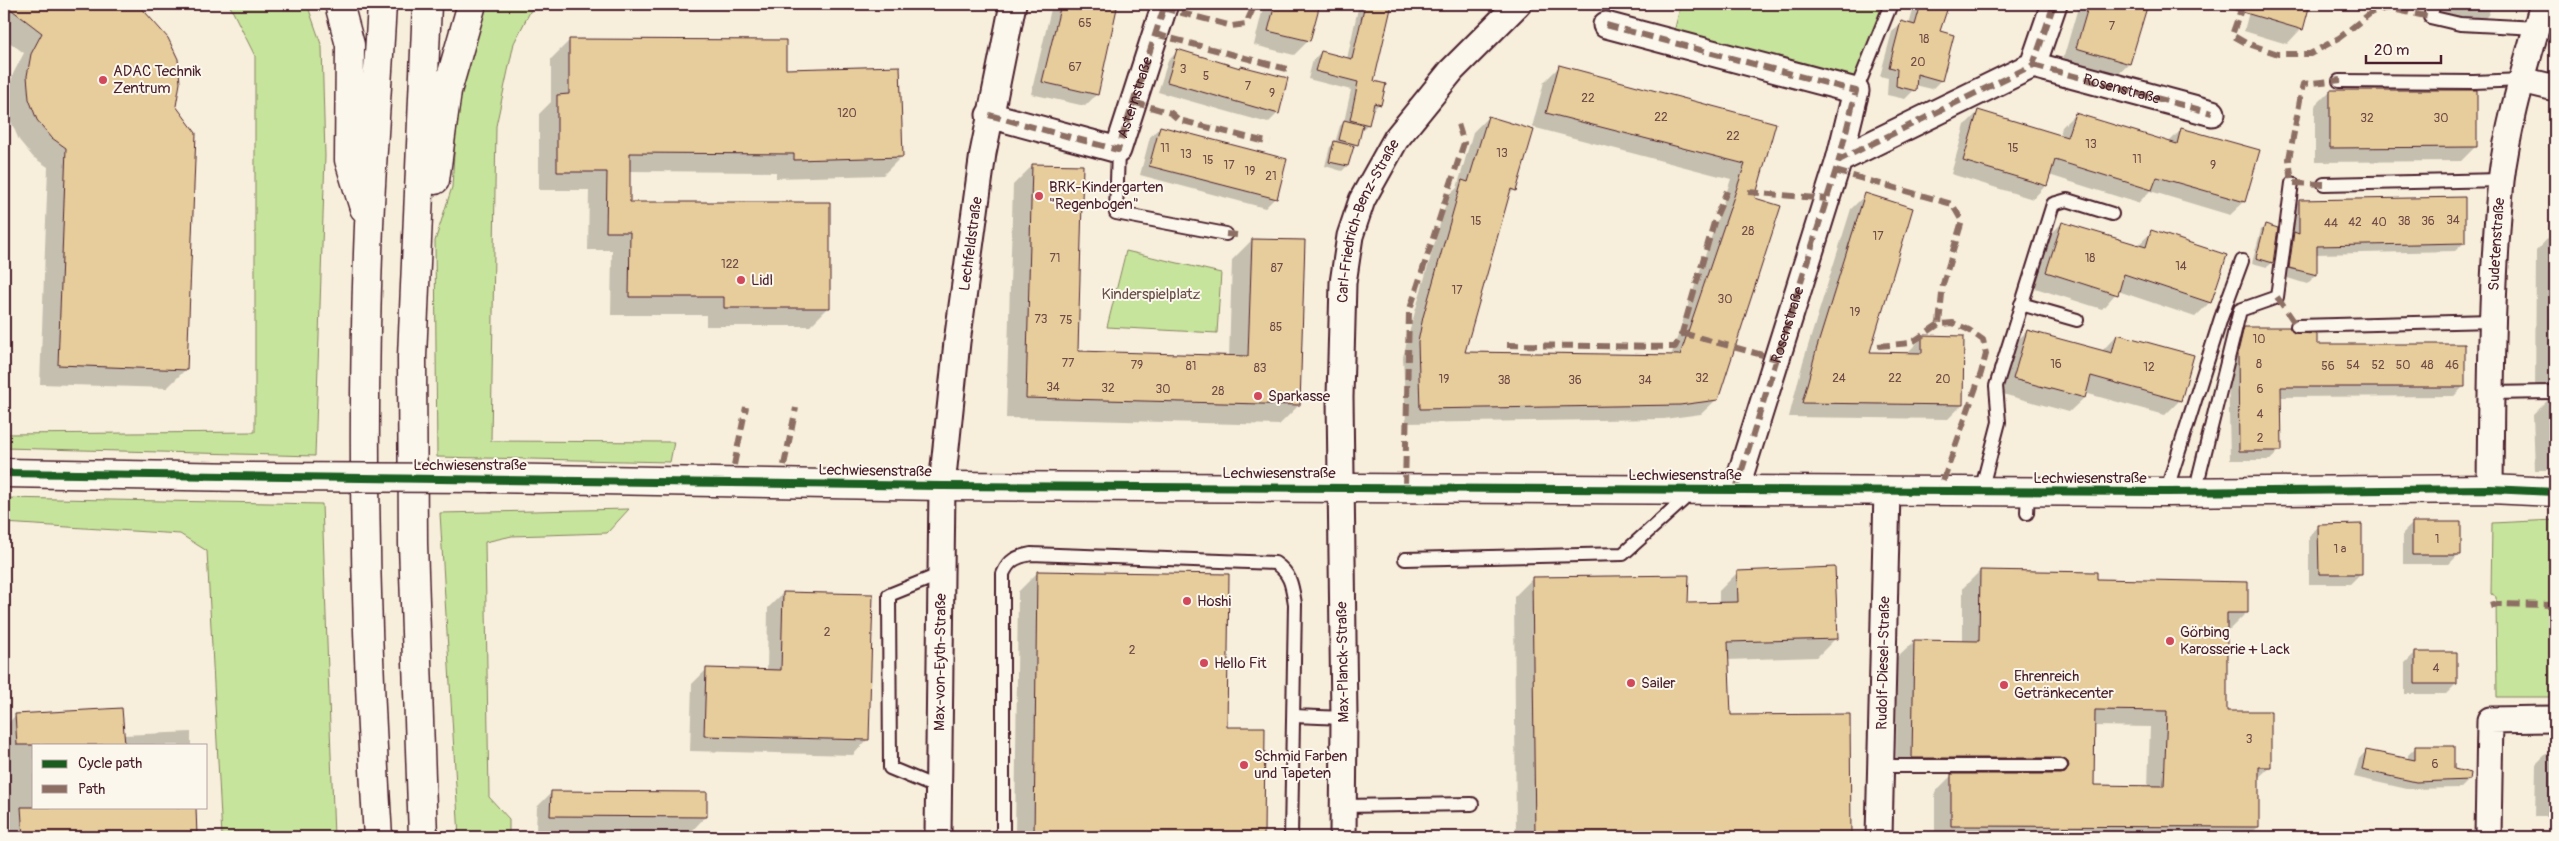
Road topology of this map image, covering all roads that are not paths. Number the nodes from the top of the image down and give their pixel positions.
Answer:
1 (339, 4) edge
2 (382, 4) edge
3 (427, 4) edge
4 (472, 4) edge
5 (1013, 4) edge
6 (1164, 4) edge
7 (1518, 4) edge
8 (1891, 4) edge
9 (2054, 4) edge
10 (2434, 4) edge
11 (2544, 4) edge
12 (1606, 25) dead end
13 (2536, 28) junction
14 (2033, 65) junction
15 (2522, 80) junction
16 (2339, 81) dead end
17 (2555, 88) edge
18 (1856, 91) junction
19 (2212, 113) dead end
20 (989, 116) junction
21 (1118, 150) junction
22 (1839, 160) junction
23 (2502, 180) junction
24 (2292, 183) dead end
25 (2324, 184) dead end
26 (2112, 214) dead end
27 (369, 226) junction
28 (1226, 234) dead end
29 (415, 256) junction
30 (2242, 261) dead end
31 (2022, 304) junction
32 (2077, 320) dead end
33 (2492, 321) junction
34 (2297, 326) dead end
35 (2555, 392) edge
36 (2491, 393) junction
37 (4, 473) edge
38 (942, 486) junction
39 (1339, 487) junction
40 (1695, 489) junction
41 (1736, 489) junction
42 (2490, 489) junction
43 (1887, 490) junction
44 (1981, 491) junction
45 (2166, 492) junction
46 (2195, 492) junction
47 (2555, 492) edge
48 (1405, 559) dead end
49 (941, 574) junction
50 (1294, 716) junction
51 (1344, 718) junction
52 (2555, 719) edge
53 (1880, 766) junction
54 (2060, 766) dead end
55 (938, 788) junction
56 (1472, 804) dead end
57 (1343, 806) junction
58 (378, 837) edge
59 (423, 837) edge
60 (938, 837) edge
61 (1003, 837) edge
62 (1291, 837) edge
63 (1343, 837) edge
64 (1879, 837) edge
65 (2488, 837) edge

1 - 27 main road
2 - 27 main road
3 - 29 main road
4 - 29 main road
5 - 20 street, Lechfeldstraße
6 - 21 street, Asternstraße
7 - 39 street, Carl-Friedrich-Benz-Straße
8 - 18 lane, Rosenstraße
9 - 14 street
10 - 13 lane
11 - 13 street, Sudetenstraße
12 - 18 street
13 - 15 street, Sudetenstraße
14 - 19 street, Rosenstraße
14 - 22 street
15 - 16 lane
15 - 17 street
15 - 23 street, Sudetenstraße
18 - 22 street, Rosenstraße
20 - 21 street, Asternstraße
20 - 38 street, Lechfeldstraße
21 - 28 lane
22 - 41 street, Rosenstraße
23 - 25 lane
23 - 33 street, Sudetenstraße
24 - 46 lane
26 - 31 lane
27 - 58 main road
29 - 59 main road
30 - 45 lane
31 - 32 lane
31 - 44 lane
33 - 34 lane
33 - 36 street, Sudetenstraße
35 - 36 lane
36 - 42 street, Sudetenstraße
37 - 38 main road, Lechwiesenstraße, bridge
38 - 39 main road, Lechwiesenstraße
38 - 49 street, Max-von-Eyth-Straße
39 - 40 main road, Lechwiesenstraße
39 - 51 street, Max-Planck-Straße
40 - 41 main road, Lechwiesenstraße
40 - 48 lane
41 - 43 main road, Lechwiesenstraße
42 - 46 main road, Lechwiesenstraße
42 - 47 main road, Lechwiesenstraße
43 - 44 main road, Lechwiesenstraße
43 - 53 street, Rudolf-Diesel-Straße
44 - 45 main road, Lechwiesenstraße
45 - 46 main road, Lechwiesenstraße
49 - 55 street, Max-von-Eyth-Straße
49 - 55 lane
50 - 51 lane
50 - 61 lane
50 - 62 lane
51 - 57 street, Max-Planck-Straße
52 - 65 street
53 - 54 lane
53 - 64 street, Rudolf-Diesel-Straße
55 - 60 street, Max-von-Eyth-Straße
56 - 57 lane
57 - 63 street, Max-Planck-Straße

